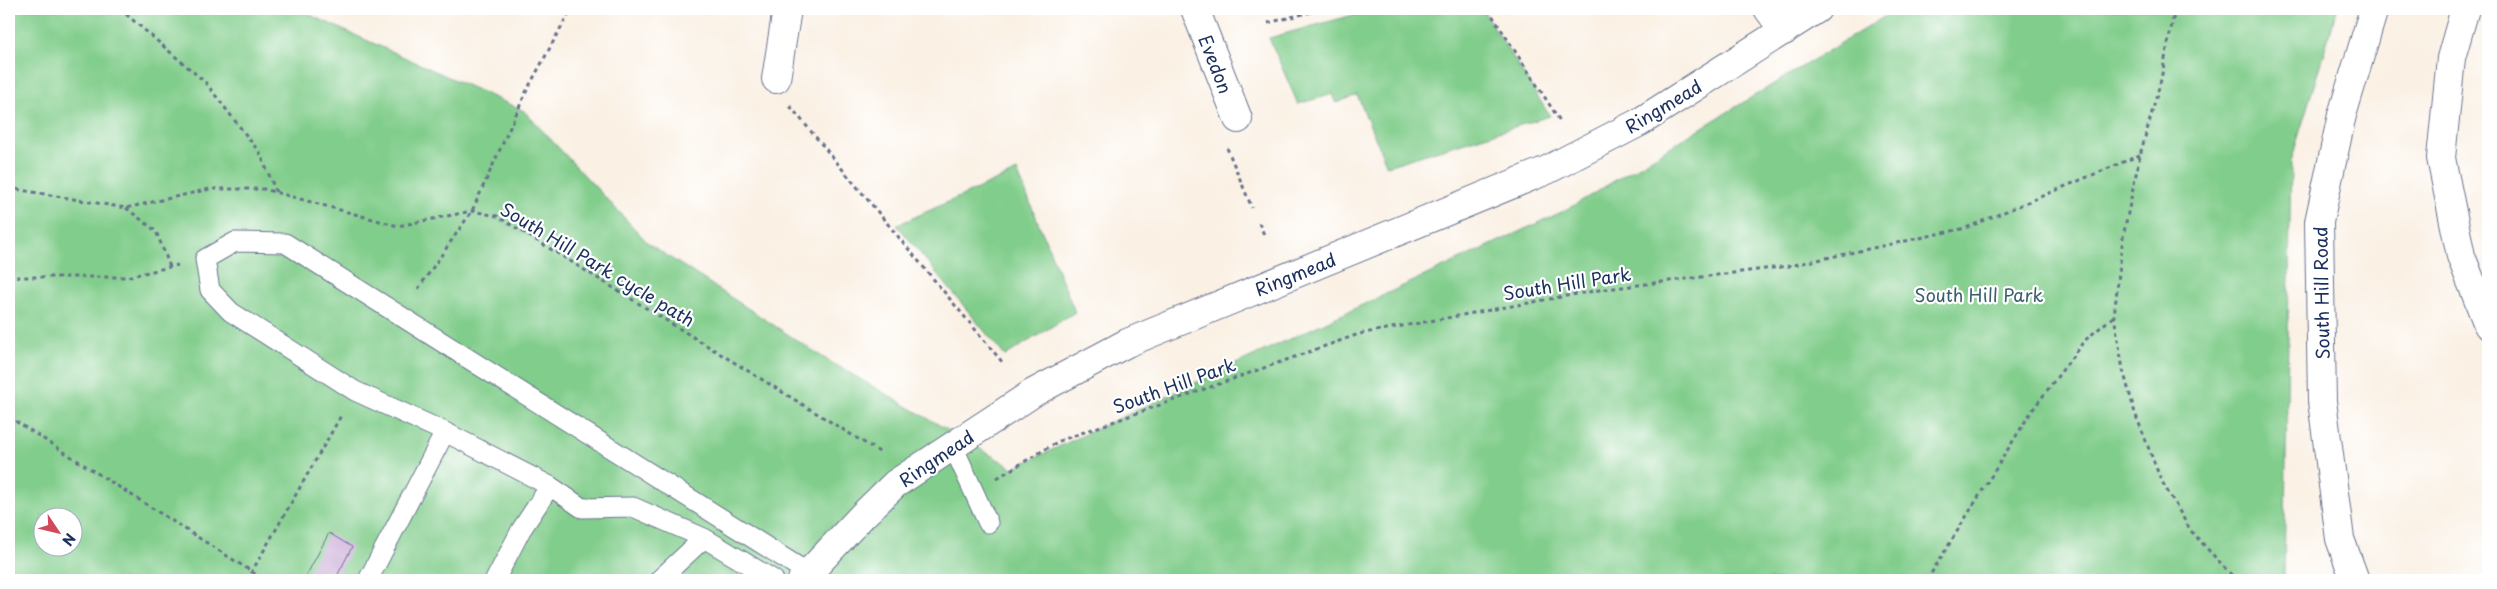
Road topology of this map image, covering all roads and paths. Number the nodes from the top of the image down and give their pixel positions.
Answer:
1 (120, 9) edge
2 (572, 9) edge
3 (787, 9) edge
4 (1195, 9) edge
5 (1322, 9) edge
6 (1488, 9) edge
7 (1768, 9) edge
8 (1817, 9) edge
9 (2175, 9) edge
10 (2374, 9) edge
11 (2464, 9) edge
12 (1268, 23) dead end
13 (1784, 31) junction
14 (776, 79) joint
15 (1238, 120) joint
16 (1560, 121) dead end
17 (2140, 155) junction
18 (9, 188) edge
19 (276, 192) junction
20 (126, 208) junction
21 (1252, 208) dead end
22 (472, 211) junction
23 (1259, 223) dead end
24 (1265, 238) dead end
25 (205, 259) junction
26 (170, 267) junction
27 (9, 280) edge
28 (418, 289) dead end
29 (2114, 316) junction
30 (2488, 326) edge
31 (1003, 363) dead end
32 (342, 414) dead end
33 (9, 417) edge
34 (445, 432) junction
35 (953, 446) junction
36 (881, 453) dead end
37 (550, 486) junction
38 (974, 492) junction
39 (988, 523) dead end
40 (704, 538) junction
41 (252, 572) junction
42 (805, 577) edge
43 (247, 580) edge
44 (265, 580) edge
45 (368, 580) edge
46 (495, 580) edge
47 (658, 580) edge
48 (774, 580) edge
49 (1928, 580) edge
50 (2236, 580) edge
51 (2355, 580) edge

1 - 19 path
2 - 22 path
3 - 14 street
4 - 15 street, Evedon
5 - 12 path
6 - 16 path
7 - 13 street
8 - 13 street, Ringmead
9 - 17 path
10 - 51 street, South Hill Road
11 - 30 street
13 - 35 street, Ringmead
14 - 31 path
15 - 21 path
17 - 29 path
17 - 38 path, South Hill Park
18 - 20 path, South Hill Park cycle path
19 - 20 path, South Hill Park cycle path
19 - 22 path, South Hill Park cycle path
20 - 26 path
22 - 28 path
22 - 36 path, South Hill Park cycle path
23 - 24 path
25 - 26 path
25 - 34 lane
25 - 42 lane
26 - 27 path
29 - 49 path
29 - 50 path
32 - 41 path
33 - 41 path
34 - 37 lane
34 - 45 lane
35 - 38 lane
35 - 42 street, Ringmead
37 - 40 lane
37 - 46 lane
38 - 39 lane
40 - 47 lane
40 - 48 lane
41 - 43 path
41 - 44 path

